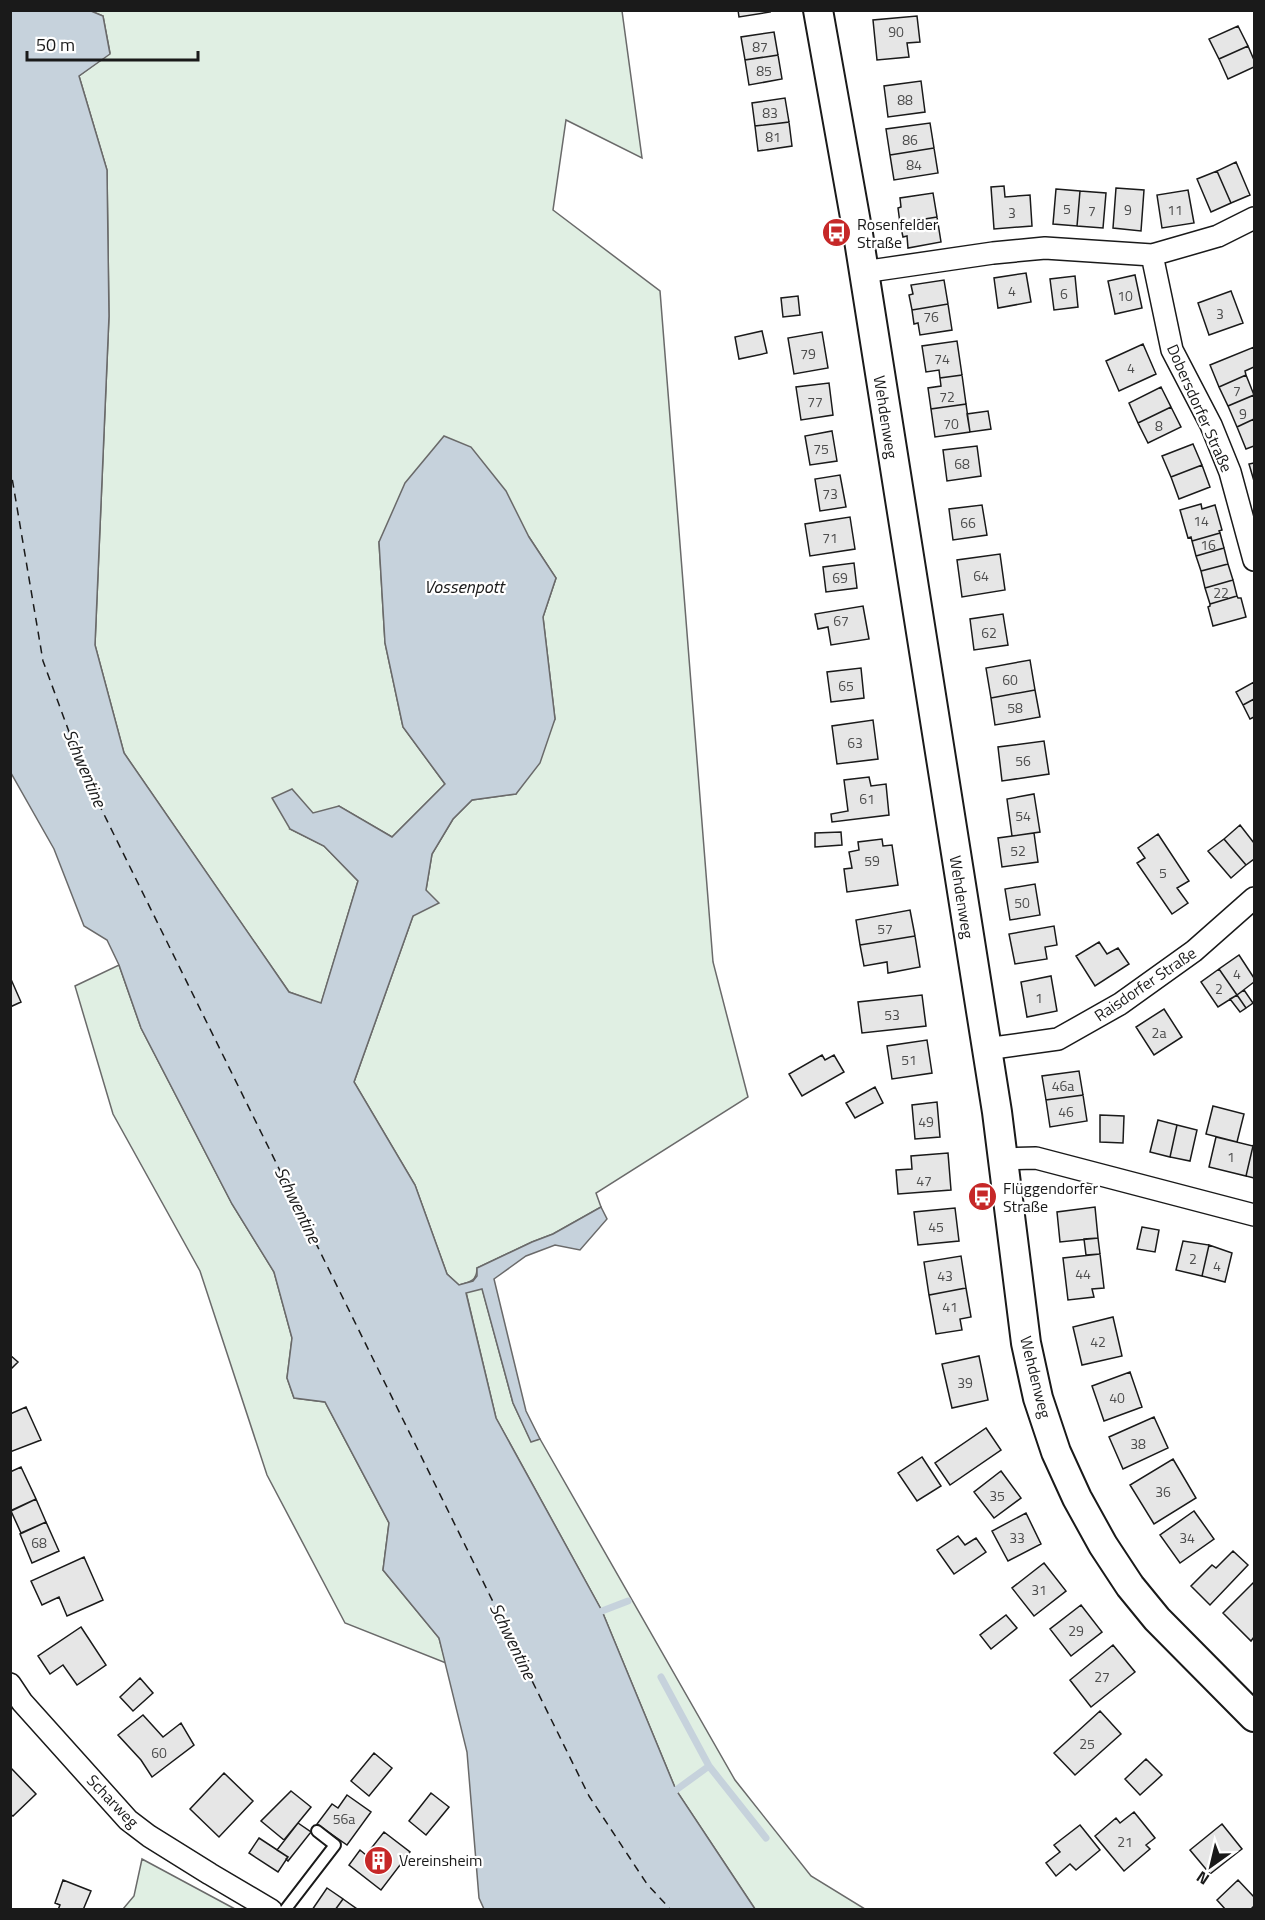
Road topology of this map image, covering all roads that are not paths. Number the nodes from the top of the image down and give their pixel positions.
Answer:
1 (818, 10) edge
2 (1254, 218) edge
3 (1152, 255) junction
4 (863, 273) junction
5 (1254, 560) edge
6 (1254, 898) edge
7 (986, 1049) junction
8 (1003, 1160) junction
9 (1254, 1215) edge
10 (10, 1684) edge
11 (1254, 1717) edge
12 (318, 1831) dead end
13 (271, 1910) edge
14 (285, 1910) edge

1 - 4 main road, Wehdenweg
2 - 3 street
3 - 4 street
3 - 5 street, Dobersdorfer Straße
4 - 7 main road, Wehdenweg
6 - 7 street, Raisdorfer Straße
7 - 8 main road, Wehdenweg
8 - 9 street
8 - 11 main road, Wehdenweg
10 - 13 street, Scharweg
12 - 14 lane

